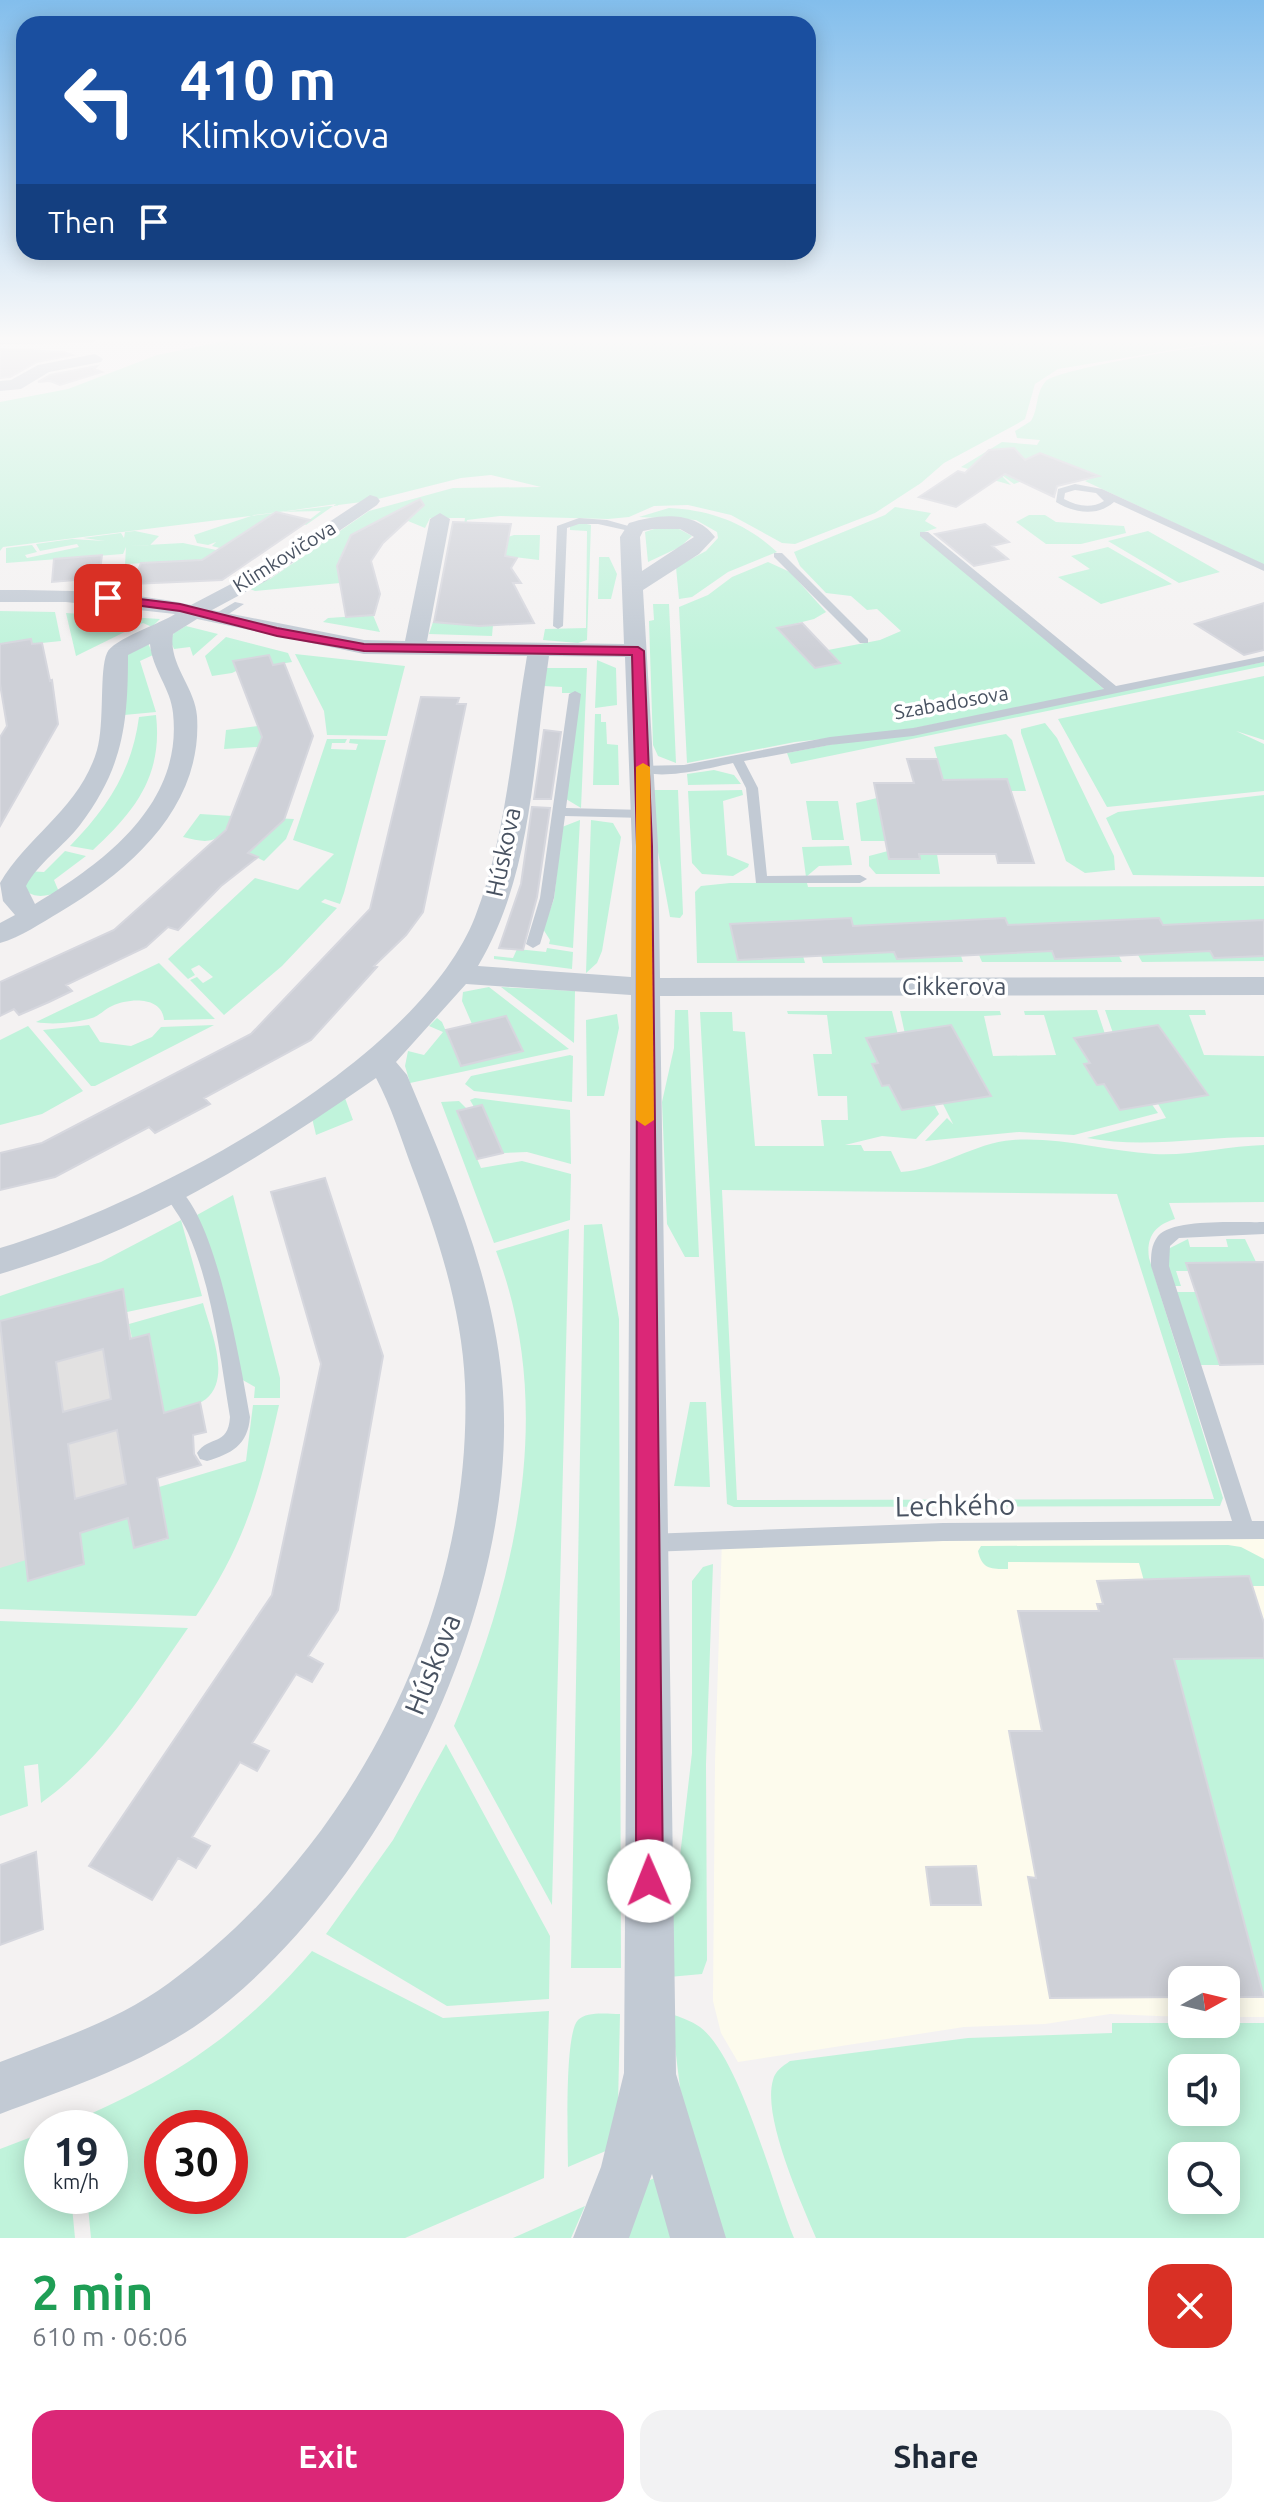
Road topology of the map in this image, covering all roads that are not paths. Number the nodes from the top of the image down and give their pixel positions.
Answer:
1 (1105, 494) junction
2 (370, 501) dead end
3 (1091, 509) junction
4 (1152, 515) junction
5 (440, 519) dead end
6 (634, 529) junction
7 (924, 534) dead end
8 (778, 555) dead end
9 (1264, 568) edge
10 (635, 586) junction
11 (0, 596) edge
12 (239, 604) dead end
13 (208, 614) junction
14 (163, 631) junction
15 (548, 639) junction
16 (864, 641) dead end
17 (414, 650) junction
18 (638, 651) junction
19 (1264, 659) edge
20 (1114, 691) junction
21 (575, 694) dead end
22 (737, 759) junction
23 (643, 769) junction
24 (559, 812) junction
25 (644, 814) junction
26 (860, 879) dead end
27 (32, 917) junction
28 (0, 934) edge
29 (533, 944) dead end
30 (459, 974) junction
31 (1264, 986) edge
32 (644, 987) junction
33 (378, 1062) junction
34 (170, 1190) junction
35 (1264, 1228) edge
36 (0, 1261) edge
37 (207, 1453) dead end
38 (1255, 1530) edge
39 (647, 1543) junction
40 (650, 2073) junction
41 (0, 2088) edge
42 (601, 2238) edge
43 (698, 2238) edge

1 - 3 lane
1 - 3 lane
1 - 4 lane
2 - 13 street, Klimkovičova
3 - 4 lane
4 - 9 lane
5 - 17 street
6 - 10 street
6 - 10 street
6 - 15 lane
7 - 20 lane
8 - 16 lane
10 - 18 street
11 - 13 street, Klimkovičova
12 - 13 lane
13 - 14 street
13 - 17 street, Klimkovičova
14 - 27 street
14 - 27 street
15 - 17 street, Klimkovičova
15 - 18 street, Klimkovičova
15 - 30 street, Húskova
18 - 23 street
19 - 20 lane, Szabadosova
20 - 22 lane, Szabadosova
21 - 24 lane
22 - 23 lane, Szabadosova
22 - 26 lane
23 - 25 street
24 - 25 lane
24 - 29 lane
25 - 32 street
27 - 28 street
30 - 32 street, Cikkerova
30 - 33 street, Húskova
31 - 32 street, Cikkerova
32 - 39 street
33 - 34 street, Húskova
33 - 41 street, Húskova
34 - 36 street, Húskova
34 - 37 lane
35 - 38 lane
38 - 39 lane, Lechkého
39 - 40 street
40 - 42 street
40 - 43 street

